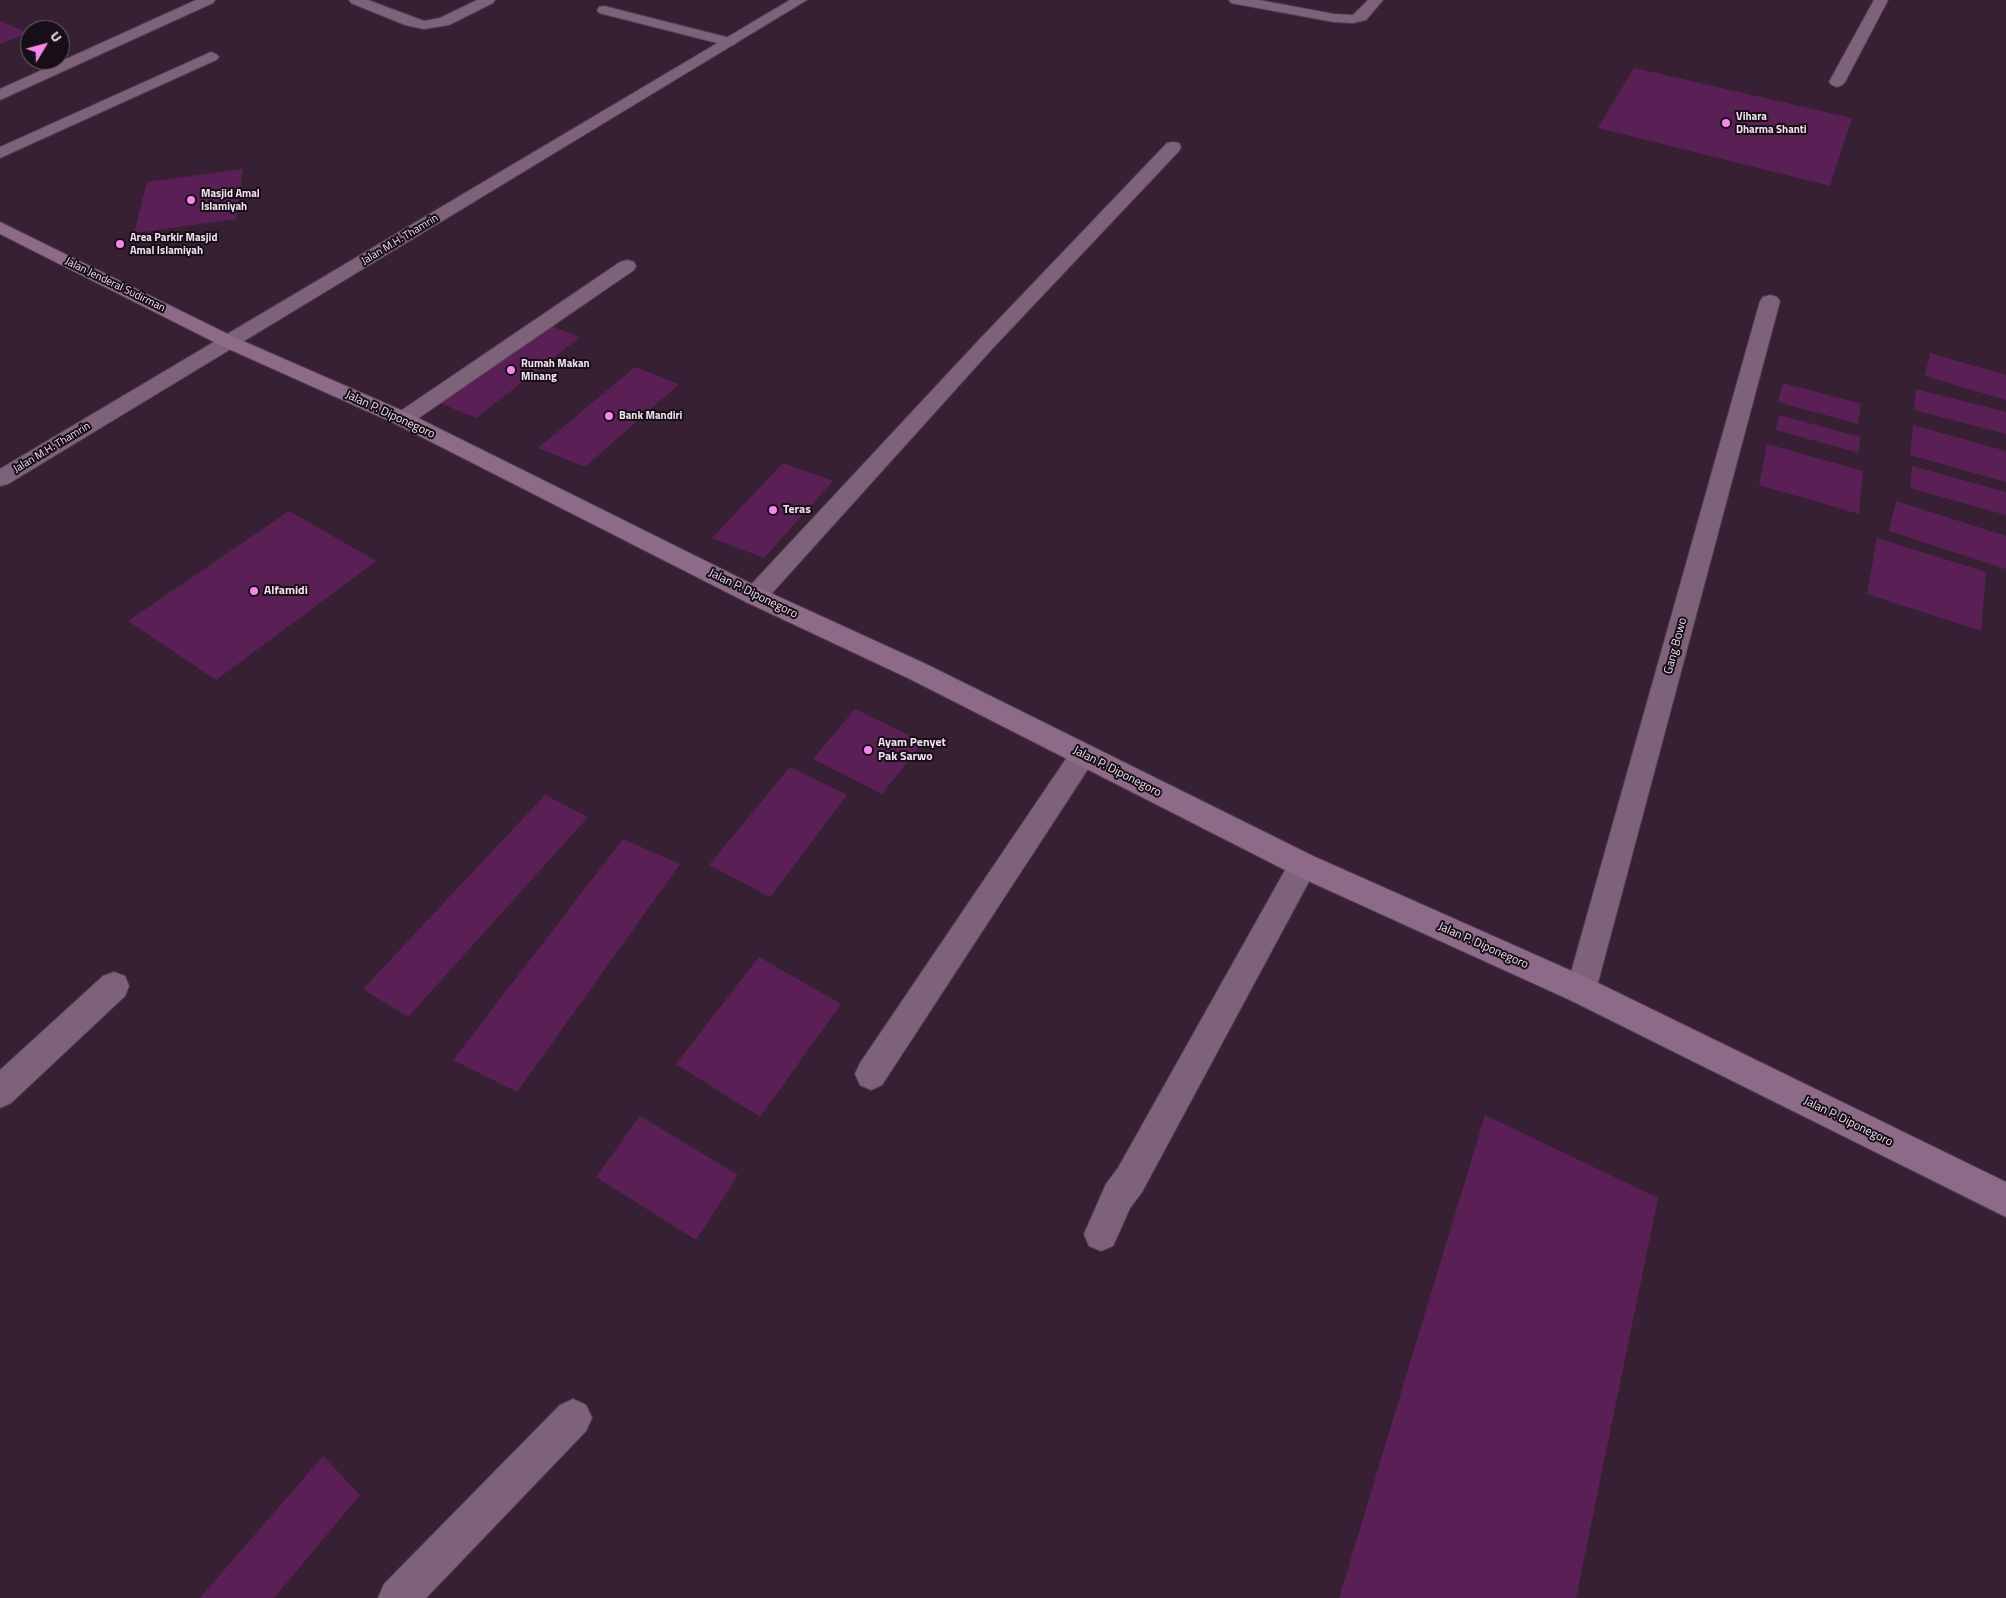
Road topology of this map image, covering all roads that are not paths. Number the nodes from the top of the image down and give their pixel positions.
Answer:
1 (208, 0) edge
2 (356, 0) edge
3 (488, 0) edge
4 (800, 0) edge
5 (1236, 0) edge
6 (1376, 0) edge
7 (1881, 0) edge
8 (604, 10) dead end
9 (729, 42) junction
10 (211, 57) dead end
11 (1837, 82) dead end
12 (0, 95) edge
13 (1173, 147) dead end
14 (0, 153) edge
15 (0, 228) edge
16 (627, 266) dead end
17 (1770, 301) dead end
18 (229, 342) junction
19 (404, 419) junction
20 (0, 479) edge
21 (755, 596) junction
22 (1083, 755) junction
23 (1303, 865) junction
24 (114, 986) dead end
25 (1581, 990) junction
26 (871, 1074) dead end
27 (0, 1092) edge
28 (2006, 1200) edge
29 (1101, 1234) dead end
30 (573, 1418) dead end
31 (398, 1598) edge

1 - 12 street
2 - 3 street
4 - 9 street, Jalan M.H. Thamrin
5 - 6 street
7 - 11 street
8 - 9 street
9 - 18 street, Jalan M.H. Thamrin
10 - 14 street
13 - 21 street
15 - 18 main road, Jalan Jenderal Sudirman
16 - 19 street
17 - 25 street, Gang Bowo
18 - 19 main road, Jalan P. Diponegoro
18 - 20 street, Jalan M.H. Thamrin
19 - 21 main road, Jalan P. Diponegoro
21 - 22 main road, Jalan P. Diponegoro
22 - 23 main road, Jalan P. Diponegoro
22 - 26 street
23 - 25 main road, Jalan P. Diponegoro
23 - 29 street
24 - 27 street
25 - 28 main road, Jalan P. Diponegoro
30 - 31 street

